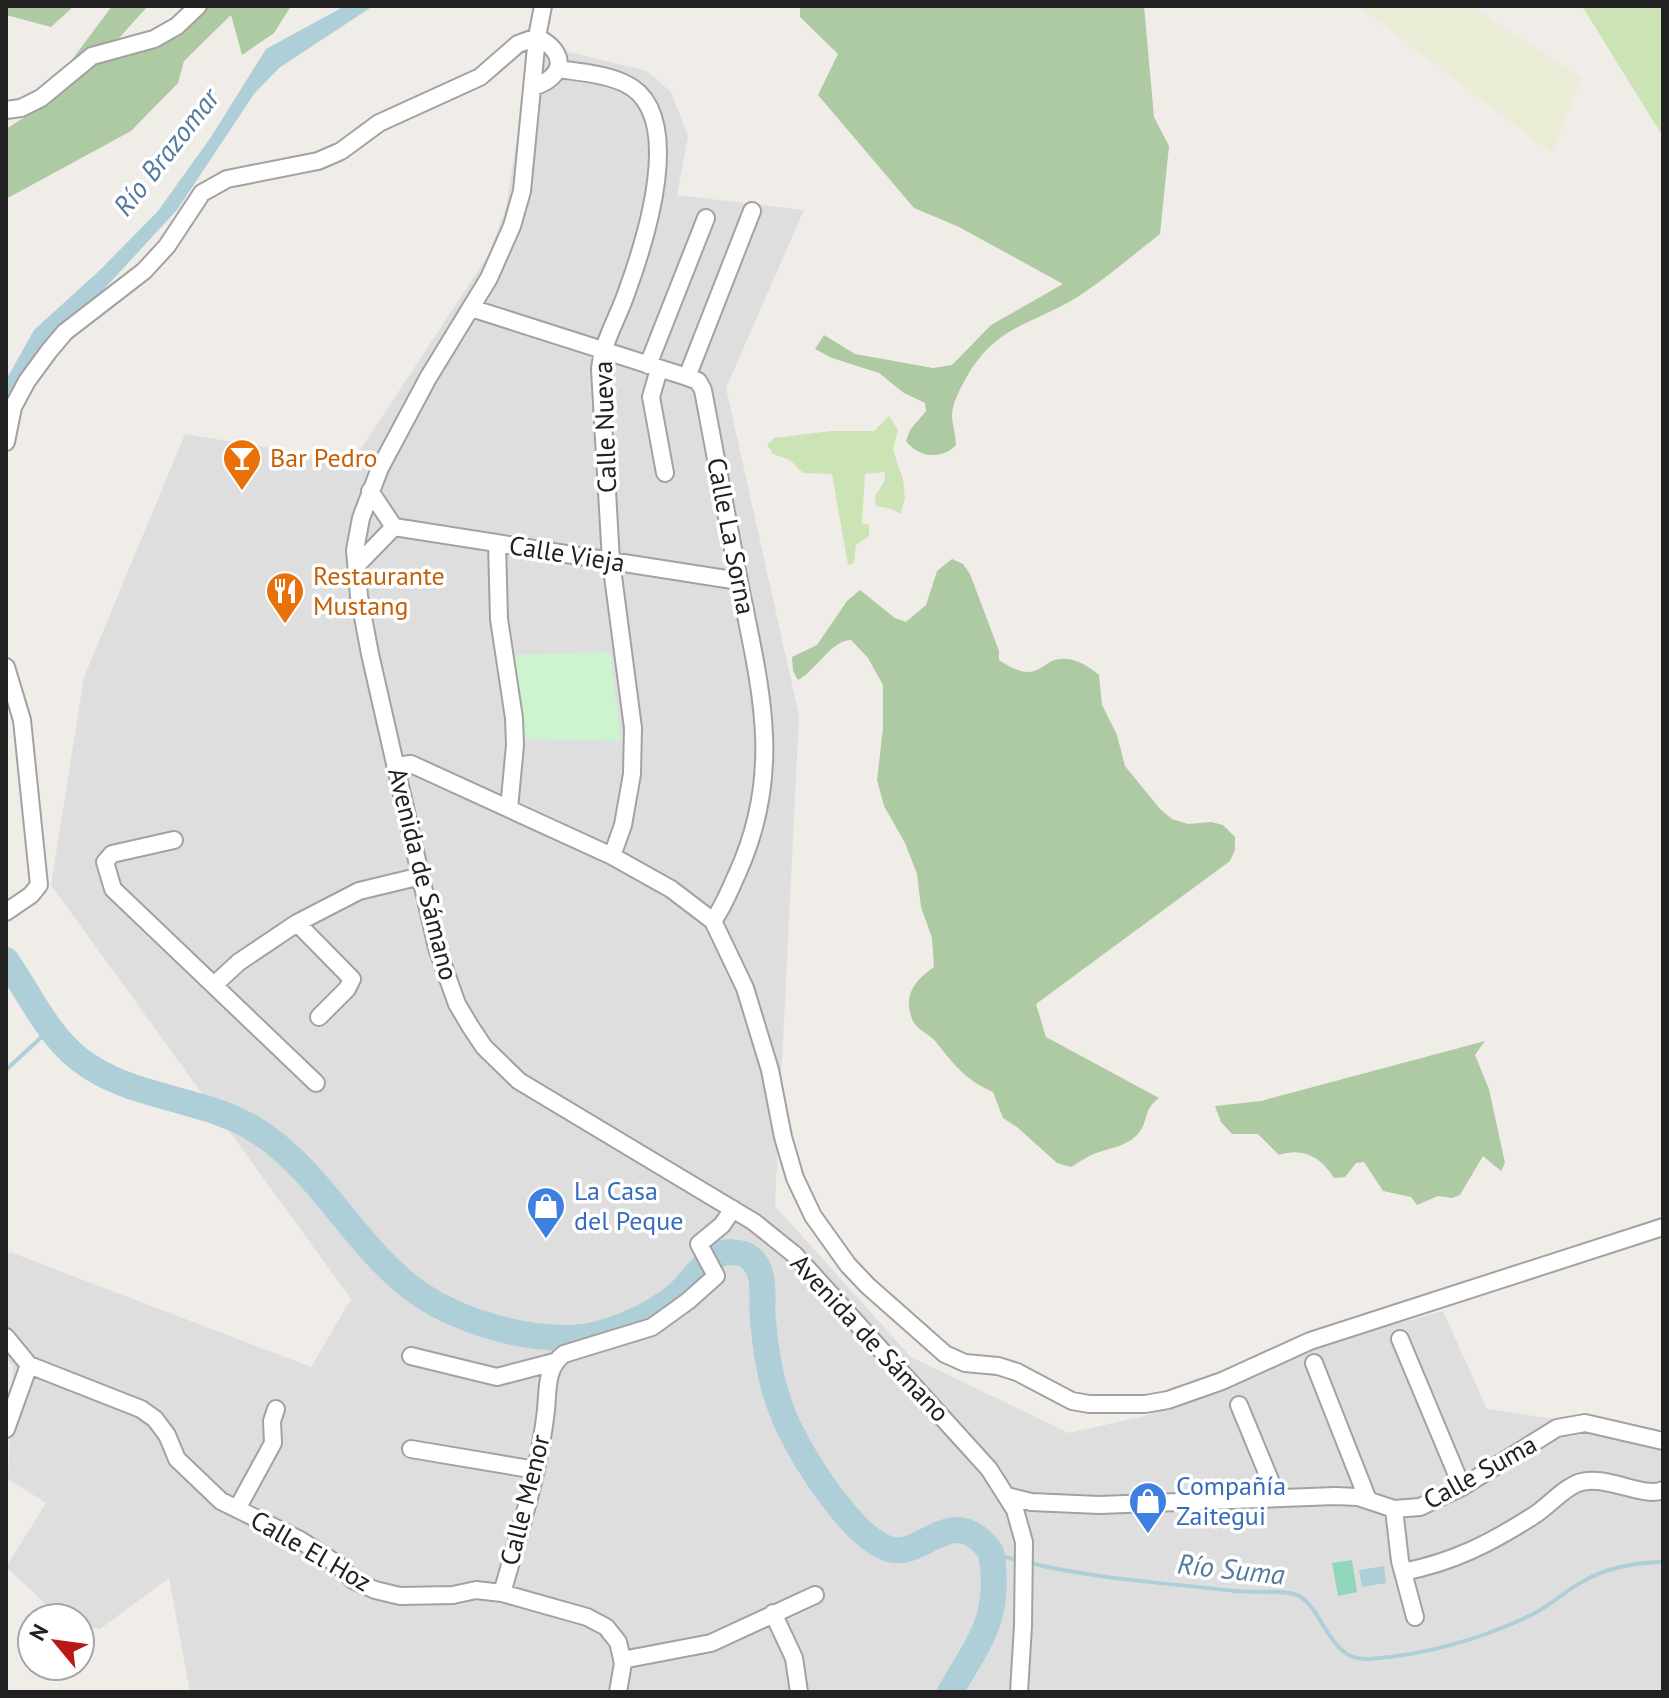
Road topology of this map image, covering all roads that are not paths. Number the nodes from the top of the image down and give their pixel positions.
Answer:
1 (198, 6) edge
2 (543, 6) edge
3 (537, 37) junction
4 (558, 69) junction
5 (533, 87) junction
6 (6, 110) edge
7 (752, 211) dead end
8 (706, 218) dead end
9 (471, 308) junction
10 (602, 351) junction
11 (654, 367) junction
12 (687, 377) junction
13 (6, 442) edge
14 (665, 473) dead end
15 (370, 491) junction
16 (394, 527) junction
17 (497, 543) junction
18 (611, 561) junction
19 (357, 565) junction
20 (739, 581) junction
21 (6, 667) edge
22 (395, 766) junction
23 (509, 809) junction
24 (174, 840) dead end
25 (612, 856) junction
26 (421, 876) junction
27 (6, 912) edge
28 (713, 921) junction
29 (297, 923) junction
30 (214, 985) junction
31 (319, 1017) dead end
32 (316, 1083) dead end
33 (733, 1209) junction
34 (1663, 1227) edge
35 (6, 1337) edge
36 (1400, 1339) dead end
37 (411, 1356) dead end
38 (554, 1362) junction
39 (1314, 1363) dead end
40 (29, 1365) junction
41 (1239, 1405) dead end
42 (276, 1409) dead end
43 (6, 1429) edge
44 (1663, 1441) edge
45 (411, 1449) dead end
46 (536, 1470) junction
47 (1462, 1487) junction
48 (1663, 1490) edge
49 (1007, 1496) junction
50 (1277, 1497) junction
51 (1368, 1500) junction
52 (237, 1509) junction
53 (1394, 1509) junction
54 (1403, 1572) junction
55 (502, 1593) junction
56 (815, 1595) dead end
57 (773, 1613) junction
58 (1415, 1617) dead end
59 (622, 1660) junction
60 (618, 1692) edge
61 (799, 1692) edge
62 (1019, 1692) edge

1 - 6 street
2 - 3 street, Avenida de Sámano
3 - 4 street
3 - 5 street, Avenida de Sámano
3 - 13 street
4 - 5 street
4 - 10 street, Calle Nueva
5 - 9 street, Avenida de Sámano
7 - 12 street
8 - 11 street
9 - 10 street
9 - 15 street, Avenida de Sámano
10 - 11 street
10 - 18 street, Calle Nueva
11 - 12 street
11 - 14 street
12 - 20 street, Calle La Sorna
15 - 16 street
15 - 19 street, Avenida de Sámano
16 - 17 street, Calle Vieja
16 - 19 street
17 - 18 street, Calle Vieja
17 - 23 street
18 - 20 street, Calle Vieja
18 - 25 street, Calle Nueva
19 - 22 street, Avenida de Sámano
20 - 28 street, Calle La Sorna
21 - 27 street
22 - 23 street
22 - 26 street, Avenida de Sámano
23 - 25 street
24 - 30 street
25 - 28 street
26 - 29 street
26 - 33 street, Avenida de Sámano
28 - 34 street
29 - 30 street
29 - 31 street
30 - 32 street
33 - 38 street
33 - 49 street, Avenida de Sámano
35 - 40 street, Calle El Hoz
36 - 47 street
37 - 38 street
38 - 46 street, Calle Menor
39 - 51 street
40 - 43 street
40 - 52 street, Calle El Hoz
41 - 50 street
42 - 52 street
44 - 47 street, Calle Suma
45 - 46 street
46 - 55 street, Calle Menor
47 - 53 street, Calle Suma
48 - 54 street
49 - 50 street, Calle Suma
49 - 62 street, Avenida de Sámano
50 - 51 street, Calle Suma
51 - 53 street, Calle Suma
52 - 55 street, Calle El Hoz
53 - 54 street
54 - 58 street
55 - 59 street, Calle El Hoz
56 - 57 street
57 - 59 street
57 - 61 street
59 - 60 street

